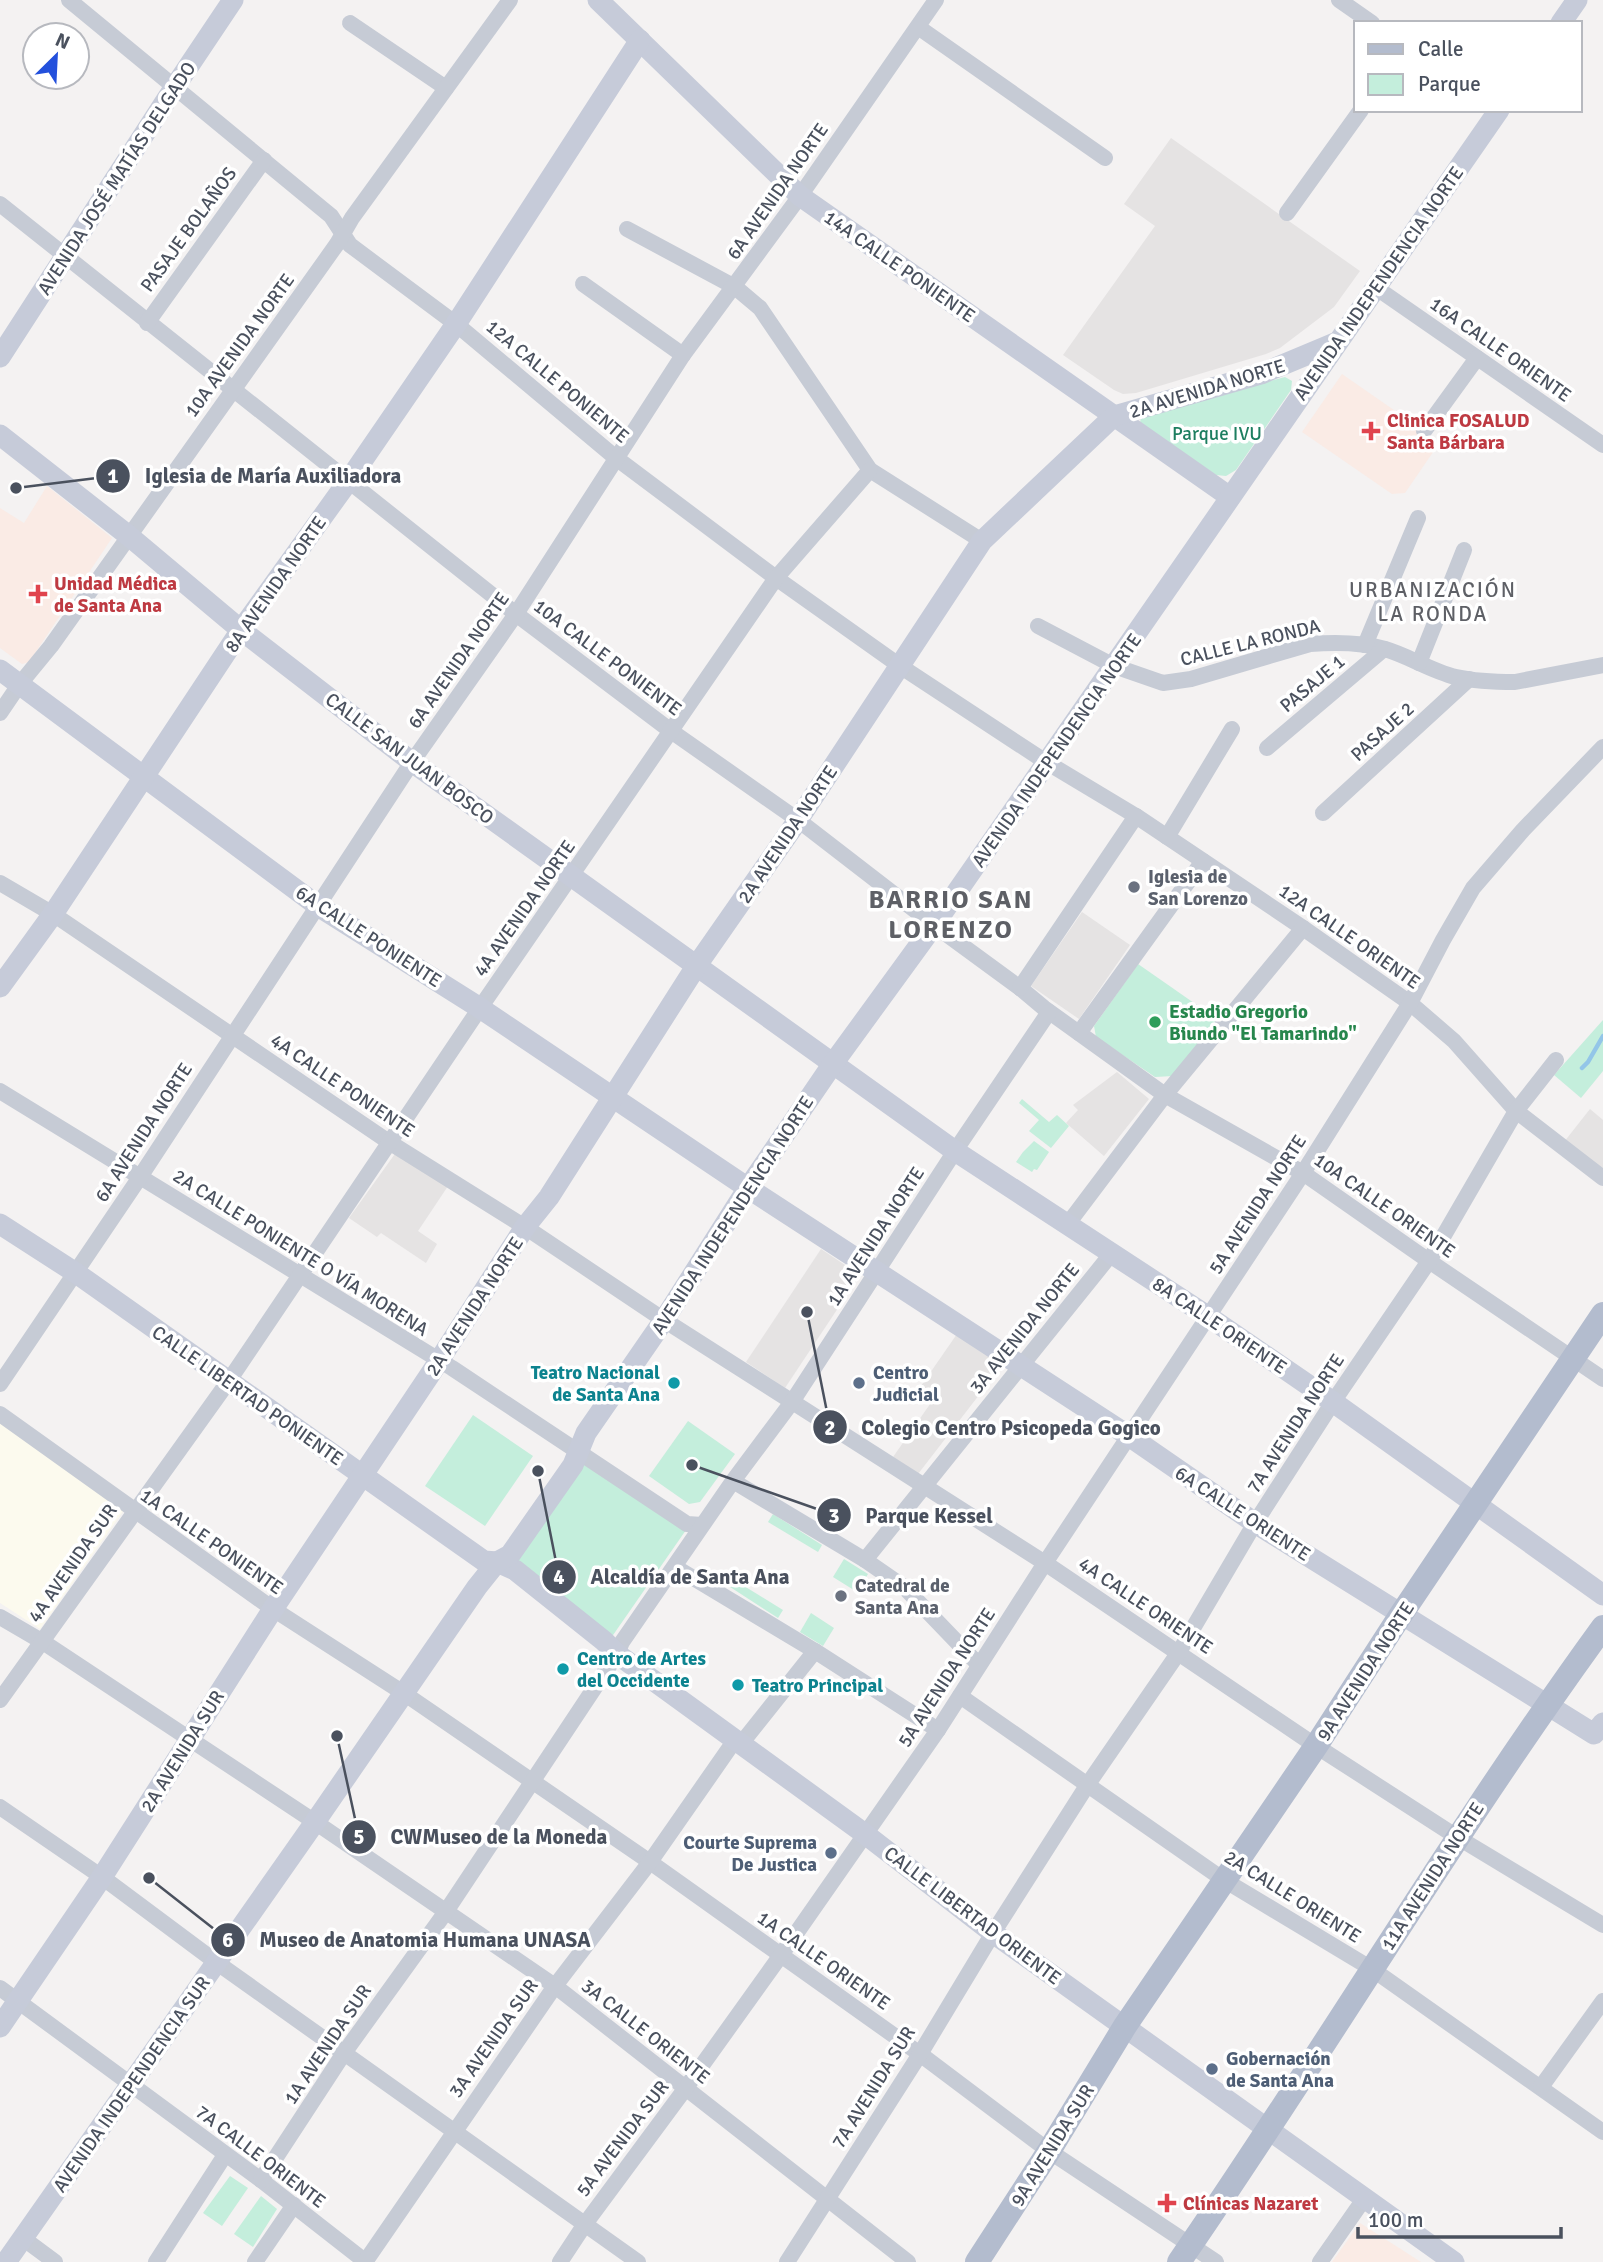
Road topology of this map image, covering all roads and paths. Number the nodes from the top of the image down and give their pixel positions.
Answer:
1 (69, 0) edge
2 (233, 0) edge
3 (510, 0) edge
4 (598, 0) edge
5 (936, 0) edge
6 (1339, 0) edge
7 (1577, 0) edge
8 (1369, 21) edge
9 (1562, 21) edge
10 (350, 23) dead end
11 (918, 27) junction
12 (640, 40) junction
13 (174, 88) junction
14 (446, 88) junction
15 (1360, 112) edge
16 (1498, 112) edge
17 (1105, 158) dead end
18 (264, 160) junction
19 (800, 196) junction
20 (0, 204) edge
21 (1287, 213) dead end
22 (627, 229) dead end
23 (343, 235) junction
24 (65, 255) junction
25 (583, 284) dead end
26 (735, 287) junction
27 (1375, 288) junction
28 (147, 323) junction
29 (456, 324) junction
30 (1337, 342) junction
31 (683, 355) junction
32 (0, 357) edge
33 (1477, 358) junction
34 (234, 388) junction
35 (1114, 416) junction
36 (1424, 431) dead end
37 (0, 435) edge
38 (1603, 445) edge
39 (616, 458) junction
40 (870, 470) junction
41 (349, 480) junction
42 (1230, 498) junction
43 (1418, 518) dead end
44 (130, 536) junction
45 (982, 541) junction
46 (1464, 550) dead end
47 (776, 578) junction
48 (516, 614) junction
49 (1038, 626) dead end
50 (241, 630) junction
51 (1365, 645) junction
52 (1384, 649) junction
53 (1419, 663) junction
54 (1603, 664) edge
55 (900, 666) junction
56 (1114, 666) junction
57 (0, 670) edge
58 (1469, 679) junction
59 (19, 685) junction
60 (0, 713) edge
61 (1232, 729) dead end
62 (671, 731) junction
63 (1603, 747) edge
64 (1267, 748) dead end
65 (412, 762) junction
66 (1046, 762) junction
67 (144, 775) junction
68 (1323, 813) dead end
69 (1136, 816) junction
70 (798, 820) junction
71 (1167, 837) junction
72 (1203, 861) junction
73 (572, 877) junction
74 (0, 883) edge
75 (318, 905) junction
76 (52, 914) junction
77 (934, 925) junction
78 (1303, 928) junction
79 (697, 965) junction
80 (0, 988) edge
81 (1020, 988) junction
82 (1410, 1003) junction
83 (480, 1007) junction
84 (1049, 1012) junction
85 (1079, 1033) junction
86 (232, 1035) junction
87 (1556, 1060) dead end
88 (832, 1065) junction
89 (0, 1091) edge
90 (1165, 1095) junction
91 (612, 1098) junction
92 (1516, 1111) junction
93 (389, 1142) junction
94 (955, 1151) junction
95 (1303, 1173) junction
96 (140, 1177) junction
97 (1603, 1178) edge
98 (748, 1188) junction
99 (0, 1224) edge
100 (1067, 1225) junction
101 (525, 1227) junction
102 (1112, 1253) junction
103 (1429, 1261) junction
104 (76, 1273) junction
105 (877, 1273) junction
106 (300, 1276) junction
107 (1603, 1314) edge
108 (1209, 1317) junction
109 (664, 1320) junction
110 (1573, 1358) junction
111 (438, 1361) junction
112 (1021, 1366) junction
113 (1603, 1379) edge
114 (228, 1382) junction
115 (0, 1384) edge
116 (792, 1402) junction
117 (1333, 1402) junction
118 (0, 1414) edge
119 (1129, 1436) junction
120 (578, 1452) junction
121 (363, 1474) junction
122 (733, 1481) junction
123 (926, 1485) junction
124 (1475, 1504) junction
125 (134, 1512) junction
126 (1255, 1523) junction
127 (702, 1525) junction
128 (865, 1560) junction
129 (497, 1562) junction
130 (1045, 1563) junction
131 (675, 1567) junction
132 (1603, 1595) edge
133 (273, 1609) junction
134 (1402, 1613) junction
135 (0, 1617) edge
136 (1603, 1627) edge
137 (43, 1642) junction
138 (815, 1651) junction
139 (1179, 1652) junction
140 (617, 1654) junction
141 (979, 1665) junction
142 (405, 1694) junction
143 (960, 1696) junction
144 (0, 1700) edge
145 (1546, 1705) junction
146 (938, 1730) junction
147 (1600, 1732) edge
148 (190, 1740) junction
149 (738, 1743) junction
150 (1316, 1746) junction
151 (531, 1782) junction
152 (1088, 1784) junction
153 (0, 1807) edge
154 (315, 1822) junction
155 (865, 1834) junction
156 (1457, 1837) junction
157 (650, 1862) junction
158 (102, 1877) junction
159 (1224, 1880) junction
160 (445, 1913) junction
161 (1603, 1925) edge
162 (993, 1933) junction
163 (781, 1955) junction
164 (216, 1962) junction
165 (1372, 1969) junction
166 (555, 1986) junction
167 (0, 1988) edge
168 (18, 2001) junction
169 (1603, 2001) edge
170 (1125, 2026) junction
171 (0, 2027) edge
172 (344, 2053) junction
173 (920, 2054) junction
174 (129, 2085) junction
175 (1541, 2087) junction
176 (685, 2089) junction
177 (1266, 2129) junction
178 (453, 2132) junction
179 (1603, 2132) edge
180 (1049, 2151) junction
181 (225, 2155) junction
182 (261, 2180) junction
183 (827, 2199) junction
184 (1364, 2199) junction
185 (294, 2205) junction
186 (585, 2224) junction
187 (803, 2238) junction
188 (24, 2239) junction
189 (1185, 2253) edge
190 (6, 2262) edge
191 (55, 2262) edge
192 (156, 2262) edge
193 (255, 2262) edge
194 (365, 2262) edge
195 (560, 2262) edge
196 (638, 2262) edge
197 (787, 2262) edge
198 (800, 2262) edge
199 (908, 2262) edge
200 (977, 2262) edge
201 (1216, 2262) edge
202 (1320, 2262) edge
203 (1454, 2262) edge

1 - 13 street, 12A CALLE PONIENTE
2 - 13 street, AVENIDA JOSÉ MATÍAS DELGADO
3 - 14 street, 10A AVENIDA NORTE
4 - 12 street, 14A CALLE PONIENTE
5 - 11 street, 6A AVENIDA NORTE
6 - 8 street
7 - 9 street
10 - 14 street
11 - 17 street
11 - 19 street, 6A AVENIDA NORTE
12 - 19 street, 14A CALLE PONIENTE
12 - 29 street, 8A AVENIDA NORTE
13 - 18 street, 12A CALLE PONIENTE
13 - 24 street, AVENIDA JOSÉ MATÍAS DELGADO
14 - 23 street, 10A AVENIDA NORTE
15 - 21 street
16 - 27 street, AVENIDA INDEPENDENCIA NORTE
18 - 23 street, 12A CALLE PONIENTE
18 - 28 street, PASAJE BOLAÑOS
19 - 26 street, 6A AVENIDA NORTE
19 - 35 street, 14A CALLE PONIENTE
20 - 24 street, 10A CALLE PONIENTE
22 - 26 street
23 - 29 street, 12A CALLE PONIENTE
23 - 34 street, 10A AVENIDA NORTE
24 - 28 street, 10A CALLE PONIENTE
24 - 32 street, AVENIDA JOSÉ MATÍAS DELGADO
25 - 31 street
26 - 31 street, 6A AVENIDA NORTE
26 - 40 street
27 - 30 street, AVENIDA INDEPENDENCIA NORTE
27 - 33 street, 16A CALLE ORIENTE
28 - 34 street, 10A CALLE PONIENTE
29 - 39 street, 12A CALLE PONIENTE
29 - 41 street, 8A AVENIDA NORTE
30 - 35 street, 2A AVENIDA NORTE
30 - 42 street, AVENIDA INDEPENDENCIA NORTE
31 - 39 street, 6A AVENIDA NORTE
33 - 36 street
33 - 38 street, 16A CALLE ORIENTE
34 - 41 street, 10A CALLE PONIENTE
34 - 44 street, 10A AVENIDA NORTE
35 - 42 street, 14A CALLE PONIENTE
35 - 45 street, 2A AVENIDA NORTE
37 - 44 street, CALLE SAN JUAN BOSCO
39 - 47 street, 12A CALLE PONIENTE
39 - 48 street, 6A AVENIDA NORTE
40 - 45 street
40 - 47 street, 4A AVENIDA NORTE
41 - 48 street, 10A CALLE PONIENTE
41 - 50 street, 8A AVENIDA NORTE
42 - 56 street, AVENIDA INDEPENDENCIA NORTE
43 - 51 street
44 - 50 street, CALLE SAN JUAN BOSCO
44 - 59 street, 10A AVENIDA NORTE
45 - 55 street, 2A AVENIDA NORTE
46 - 53 street
47 - 55 street, 12A CALLE PONIENTE
47 - 62 street, 4A AVENIDA NORTE
48 - 62 street, 10A CALLE PONIENTE
48 - 65 street, 6A AVENIDA NORTE
49 - 56 street, CALLE LA RONDA
50 - 65 street, CALLE SAN JUAN BOSCO
50 - 67 street, 8A AVENIDA NORTE
51 - 52 street, CALLE LA RONDA
51 - 56 street, CALLE LA RONDA
52 - 53 street, CALLE LA RONDA
52 - 64 street, PASAJE 1
53 - 58 street, CALLE LA RONDA
54 - 58 street, CALLE LA RONDA
55 - 66 street, 12A CALLE PONIENTE
55 - 70 street, 2A AVENIDA NORTE
56 - 66 street, AVENIDA INDEPENDENCIA NORTE
57 - 59 street, 6A CALLE PONIENTE
58 - 68 street, PASAJE 2
59 - 60 street, 10A AVENIDA NORTE
59 - 67 street, 6A CALLE PONIENTE
61 - 71 street
62 - 70 street, 10A CALLE PONIENTE
62 - 73 street, 4A AVENIDA NORTE
63 - 82 street, 5A AVENIDA NORTE
65 - 73 street, CALLE SAN JUAN BOSCO
65 - 75 street, 6A AVENIDA NORTE
66 - 69 street, 12A CALLE ORIENTE
66 - 77 street, AVENIDA INDEPENDENCIA NORTE
67 - 75 street, 6A CALLE PONIENTE
67 - 76 street, 8A AVENIDA NORTE
69 - 71 street, 12A CALLE ORIENTE
69 - 81 street
70 - 77 street, 10A CALLE PONIENTE
70 - 79 street, 2A AVENIDA NORTE
71 - 72 street, 12A CALLE ORIENTE
72 - 78 street, 12A CALLE ORIENTE
72 - 85 street
73 - 79 street, CALLE SAN JUAN BOSCO
73 - 83 street, 4A AVENIDA NORTE
74 - 76 street, 4A CALLE PONIENTE
75 - 83 street, 6A CALLE PONIENTE
75 - 86 street, 6A AVENIDA NORTE
76 - 80 street, 8A AVENIDA NORTE
76 - 86 street, 4A CALLE PONIENTE
77 - 81 street, 10A CALLE ORIENTE
77 - 88 street, AVENIDA INDEPENDENCIA NORTE
78 - 82 street, 12A CALLE ORIENTE
78 - 90 street
79 - 88 street, CALLE SAN JUAN BOSCO
79 - 91 street, 2A AVENIDA NORTE
81 - 84 street, 10A CALLE ORIENTE
82 - 92 street, 12A CALLE ORIENTE
82 - 95 street, 5A AVENIDA NORTE
83 - 91 street, 6A CALLE PONIENTE
83 - 93 street, 4A AVENIDA NORTE
84 - 85 street, 10A CALLE ORIENTE
84 - 94 street, 1A AVENIDA NORTE
85 - 90 street, 10A CALLE ORIENTE
86 - 93 street, 4A CALLE PONIENTE
86 - 96 street, 6A AVENIDA NORTE
87 - 92 street, 7A AVENIDA NORTE
88 - 94 street, 8A CALLE ORIENTE
88 - 98 street, AVENIDA INDEPENDENCIA NORTE
89 - 96 street, 2A CALLE PONIENTE O VÍA MORENA
90 - 95 street, 10A CALLE ORIENTE
90 - 100 street
91 - 98 street, 6A CALLE PONIENTE
91 - 101 street, 2A AVENIDA NORTE
92 - 97 street, 12A CALLE ORIENTE
92 - 103 street, 7A AVENIDA NORTE
93 - 101 street, 4A CALLE PONIENTE
93 - 106 street, 4A AVENIDA NORTE
94 - 100 street, 8A CALLE ORIENTE
94 - 105 street, 1A AVENIDA NORTE
95 - 103 street, 10A CALLE ORIENTE
95 - 108 street, 5A AVENIDA NORTE
96 - 104 street, 6A AVENIDA NORTE
96 - 106 street, 2A CALLE PONIENTE O VÍA MORENA
98 - 105 street, 6A CALLE ORIENTE
98 - 109 street, AVENIDA INDEPENDENCIA NORTE
99 - 104 street, CALLE LIBERTAD PONIENTE
100 - 102 street, 8A CALLE ORIENTE
101 - 109 street, 4A CALLE PONIENTE
101 - 111 street, 2A AVENIDA NORTE
102 - 108 street, 8A CALLE ORIENTE
102 - 112 street, 3A AVENIDA NORTE
103 - 110 street, 10A CALLE ORIENTE
103 - 117 street, 7A AVENIDA NORTE
104 - 114 street, CALLE LIBERTAD PONIENTE
104 - 115 street, 6A AVENIDA NORTE
105 - 112 street, 6A CALLE ORIENTE
105 - 116 street, 1A AVENIDA NORTE
106 - 111 street, 2A CALLE PONIENTE O VÍA MORENA
106 - 114 street, 4A AVENIDA NORTE
107 - 110 main road, 9A AVENIDA NORTE
108 - 117 street, 8A CALLE ORIENTE
108 - 119 street, 5A AVENIDA NORTE
109 - 116 street, 4A CALLE ORIENTE
109 - 120 street, AVENIDA INDEPENDENCIA NORTE
110 - 113 street, 10A CALLE ORIENTE
110 - 124 main road, 9A AVENIDA NORTE
111 - 120 street, 2A CALLE PONIENTE O VÍA MORENA
111 - 121 street, 2A AVENIDA NORTE
112 - 119 street, 6A CALLE ORIENTE
112 - 123 street, 3A AVENIDA NORTE
114 - 121 street, CALLE LIBERTAD PONIENTE
114 - 125 street, 4A AVENIDA SUR
116 - 122 street, 1A AVENIDA NORTE
116 - 123 street, 4A CALLE ORIENTE
117 - 124 street, 8A CALLE ORIENTE
117 - 126 street, 7A AVENIDA NORTE
118 - 125 street, 1A CALLE PONIENTE
119 - 126 street, 6A CALLE ORIENTE
119 - 130 street, 5A AVENIDA NORTE
120 - 127 street
120 - 129 street, AVENIDA INDEPENDENCIA NORTE
121 - 129 street, CALLE LIBERTAD PONIENTE
121 - 133 street, 2A AVENIDA SUR
122 - 127 street, 1A AVENIDA NORTE
122 - 128 street
123 - 128 street, 3A AVENIDA NORTE
123 - 130 street, 4A CALLE ORIENTE
124 - 132 street, 8A CALLE ORIENTE
124 - 134 main road, 9A AVENIDA NORTE
125 - 133 street, 1A CALLE PONIENTE
125 - 137 street, 4A AVENIDA SUR
126 - 134 street, 6A CALLE ORIENTE
126 - 139 street, 7A AVENIDA NORTE
127 - 131 street, 1A AVENIDA NORTE
128 - 141 street
129 - 140 street, CALLE LIBERTAD ORIENTE
129 - 142 street, AVENIDA INDEPENDENCIA SUR
130 - 139 street, 4A CALLE ORIENTE
130 - 141 street, 5A AVENIDA NORTE
131 - 138 street
131 - 140 street, 1A AVENIDA NORTE
133 - 142 street, 1A CALLE PONIENTE
133 - 148 street, 2A AVENIDA SUR
134 - 145 street, 6A CALLE ORIENTE
134 - 150 main road, 9A AVENIDA NORTE
135 - 137 street, 3A CALLE ORIENTE
136 - 145 main road, 11A AVENIDA NORTE
137 - 144 street, 4A AVENIDA SUR
137 - 148 street, 3A CALLE ORIENTE
138 - 146 street
138 - 149 street, 3A AVENIDA SUR
139 - 150 street, 4A CALLE ORIENTE
139 - 152 street, 7A AVENIDA NORTE
140 - 149 street, CALLE LIBERTAD ORIENTE
140 - 151 street, 1A AVENIDA SUR
141 - 143 street, 5A AVENIDA NORTE
142 - 151 street, 1A CALLE ORIENTE
142 - 154 street, AVENIDA INDEPENDENCIA SUR
143 - 146 street, 5A AVENIDA NORTE
143 - 152 street, 2A CALLE ORIENTE
145 - 147 street, 6A CALLE ORIENTE
145 - 156 main road, 11A AVENIDA NORTE
146 - 155 street, 5A AVENIDA NORTE
148 - 154 street, 3A CALLE ORIENTE
148 - 158 street, 2A AVENIDA SUR
149 - 155 street, CALLE LIBERTAD ORIENTE
149 - 157 street, 3A AVENIDA SUR
150 - 156 street, 4A CALLE ORIENTE
150 - 159 main road, 9A AVENIDA NORTE
151 - 157 street, 1A CALLE ORIENTE
151 - 160 street, 1A AVENIDA SUR
152 - 159 street, 2A CALLE ORIENTE
152 - 162 street, 7A AVENIDA NORTE
153 - 158 street
154 - 160 street, 3A CALLE ORIENTE
154 - 164 street, AVENIDA INDEPENDENCIA SUR
155 - 162 street, CALLE LIBERTAD ORIENTE
155 - 163 street, 5A AVENIDA SUR
156 - 161 street, 4A CALLE ORIENTE
156 - 165 main road, 11A AVENIDA NORTE
157 - 163 street, 1A CALLE ORIENTE
157 - 166 street, 3A AVENIDA SUR
158 - 164 street
158 - 168 street, 2A AVENIDA SUR
159 - 165 street, 2A CALLE ORIENTE
159 - 170 main road, 9A AVENIDA NORTE
160 - 166 street, 3A CALLE ORIENTE
160 - 172 street, 1A AVENIDA SUR
162 - 170 street, CALLE LIBERTAD ORIENTE
162 - 173 street, 7A AVENIDA SUR
163 - 173 street, 1A CALLE ORIENTE
163 - 176 street, 5A AVENIDA SUR
164 - 172 street
164 - 174 street, AVENIDA INDEPENDENCIA SUR
165 - 175 street, 2A CALLE ORIENTE
165 - 177 main road, 11A AVENIDA NORTE
166 - 176 street, 3A CALLE ORIENTE
166 - 178 street, 3A AVENIDA SUR
167 - 168 street, 7A CALLE ORIENTE
168 - 171 street, 2A AVENIDA SUR
168 - 174 street, 7A CALLE ORIENTE
169 - 175 street
170 - 177 street, CALLE LIBERTAD ORIENTE
170 - 180 main road, 9A AVENIDA SUR
172 - 178 street
172 - 182 street, 1A AVENIDA SUR
173 - 180 street, 1A CALLE ORIENTE
173 - 183 street, 7A AVENIDA SUR
174 - 181 street, 7A CALLE ORIENTE
174 - 188 street, AVENIDA INDEPENDENCIA SUR
175 - 179 street, 2A CALLE ORIENTE
176 - 183 street, 3A CALLE ORIENTE
176 - 186 street, 5A AVENIDA SUR
177 - 184 street, CALLE LIBERTAD ORIENTE
177 - 189 main road, 11A AVENIDA NORTE
178 - 186 street
178 - 194 street, 3A AVENIDA SUR
180 - 189 street, 1A CALLE ORIENTE
180 - 200 main road, 9A AVENIDA SUR
181 - 182 street, 7A CALLE ORIENTE
181 - 192 street
182 - 185 street, 7A CALLE ORIENTE
183 - 187 street, 7A AVENIDA SUR
183 - 199 street, 3A CALLE ORIENTE
184 - 202 street
184 - 203 street, CALLE LIBERTAD ORIENTE
185 - 193 street
185 - 194 street, 7A CALLE ORIENTE
186 - 195 street, 5A AVENIDA SUR
186 - 196 street
187 - 197 street, 7A AVENIDA SUR
187 - 198 street
188 - 190 street, AVENIDA INDEPENDENCIA SUR
188 - 191 street
189 - 201 street, 1A CALLE ORIENTE

